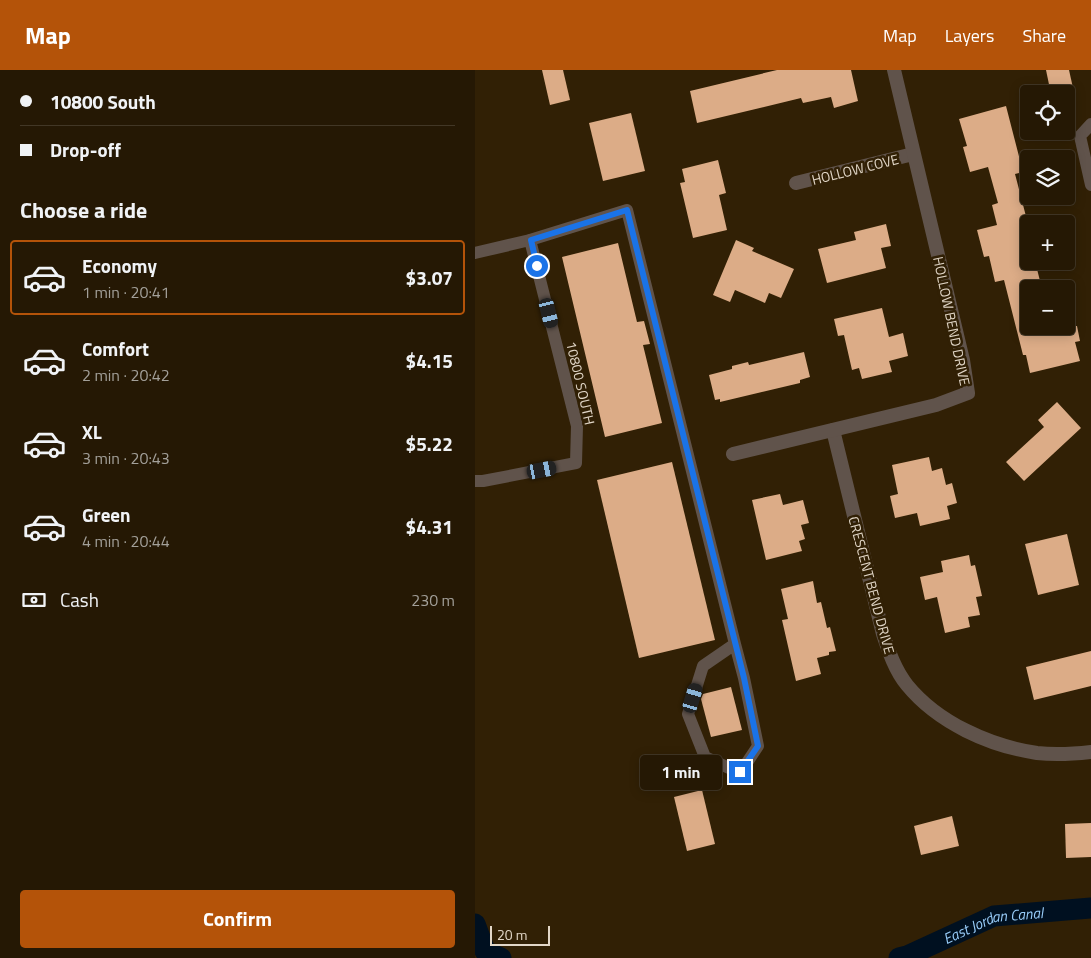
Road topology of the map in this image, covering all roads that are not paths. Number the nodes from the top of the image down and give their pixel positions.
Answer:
1 (894, 70) edge
2 (1091, 124) edge
3 (913, 154) junction
4 (796, 183) dead end
5 (1091, 185) edge
6 (531, 240) junction
7 (475, 253) edge
8 (833, 430) junction
9 (733, 454) dead end
10 (475, 481) edge
11 (735, 644) junction
12 (1091, 752) edge

1 - 3 street, HOLLOW BEND DRIVE
2 - 5 lane
3 - 4 street, HOLLOW COVE
3 - 8 street, HOLLOW BEND DRIVE
6 - 7 lane
6 - 10 lane, 10800 SOUTH
6 - 11 lane
8 - 9 street, HOLLOW BEND DRIVE
8 - 12 street, CRESCENT BEND DRIVE
11 - 11 lane

